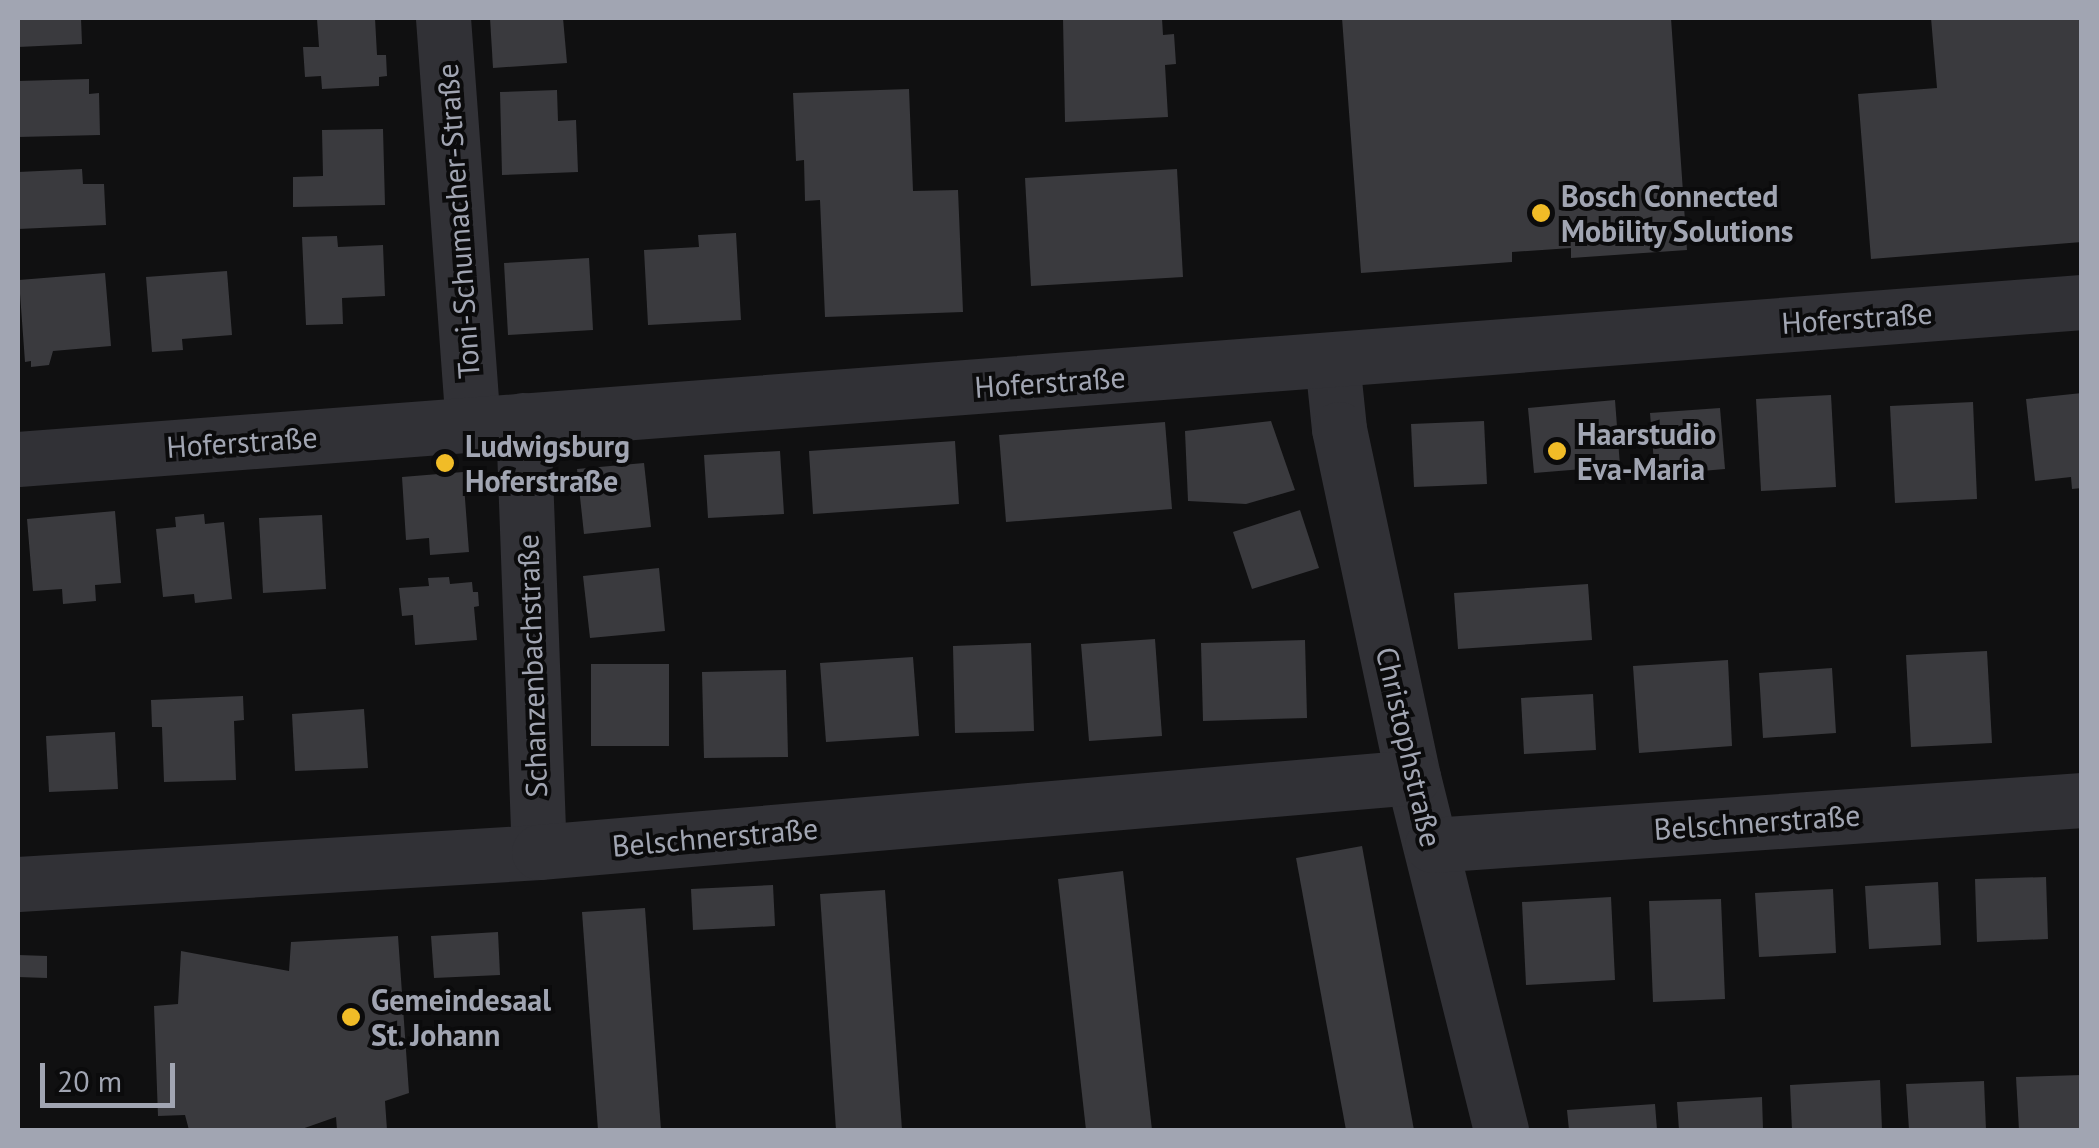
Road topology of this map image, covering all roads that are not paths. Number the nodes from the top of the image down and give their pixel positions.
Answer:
1 (444, 18) edge
2 (2082, 302) edge
3 (1332, 362) junction
4 (498, 422) junction
5 (18, 460) edge
6 (1413, 778) junction
7 (2082, 800) edge
8 (1432, 845) junction
9 (538, 852) junction
10 (18, 884) edge
11 (1501, 1130) edge

1 - 4 street, Toni-Schumacher-Straße
2 - 3 street, Hoferstraße
3 - 4 street, Hoferstraße
3 - 6 street, Christophstraße
4 - 5 street, Hoferstraße
4 - 9 street, Schanzenbachstraße
6 - 8 street, Christophstraße
6 - 9 street, Belschnerstraße
7 - 8 street, Belschnerstraße
8 - 11 street, Christophstraße
9 - 10 street, Belschnerstraße

